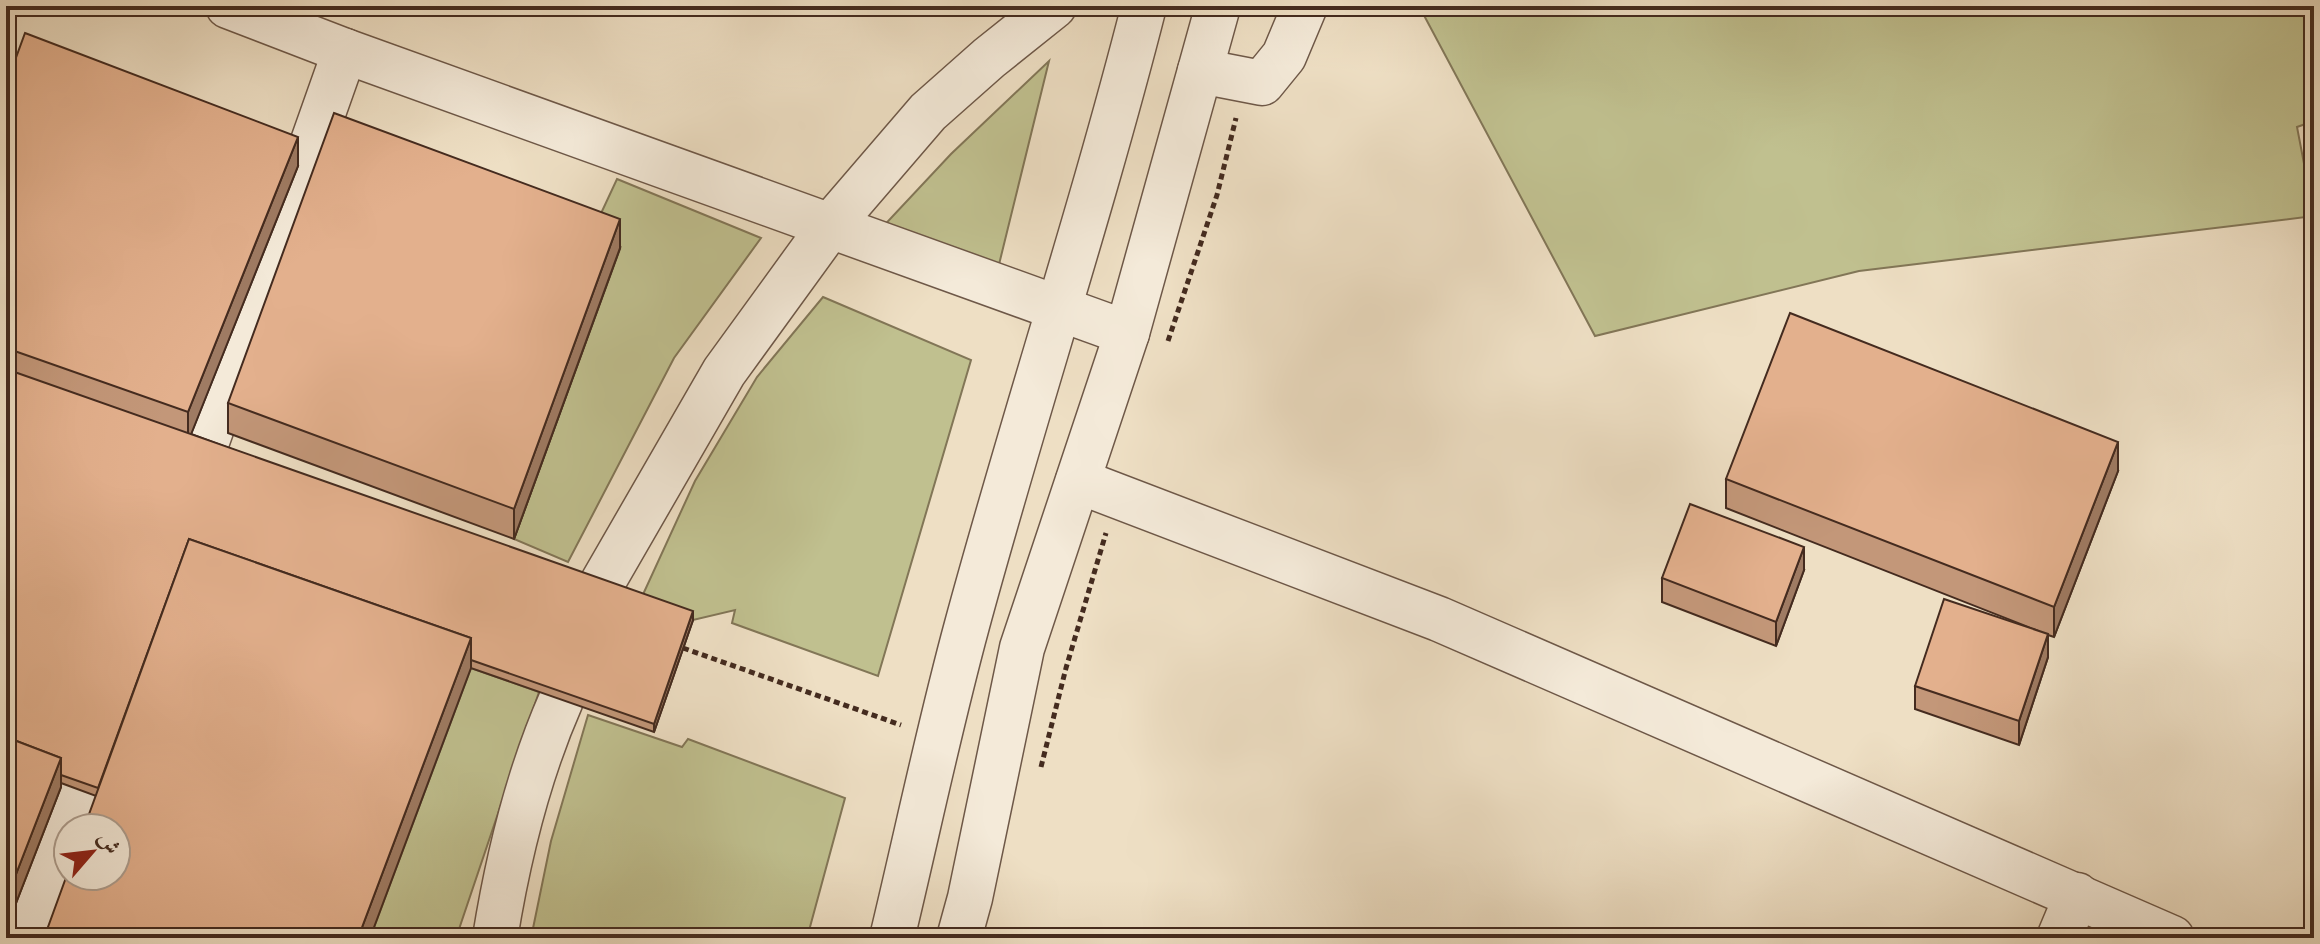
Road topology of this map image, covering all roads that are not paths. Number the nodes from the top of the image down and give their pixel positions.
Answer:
1 (228, 6) edge
2 (1054, 6) edge
3 (1144, 6) edge
4 (1218, 6) edge
5 (1305, 6) edge
6 (345, 51) junction
7 (1200, 71) junction
8 (830, 226) junction
9 (1058, 308) junction
10 (1127, 333) junction
11 (205, 447) edge
12 (1078, 481) junction
13 (600, 587) edge
14 (561, 700) edge
15 (81, 791) edge
16 (2077, 895) junction
17 (25, 938) edge
18 (495, 938) edge
19 (892, 938) edge
20 (959, 938) edge
21 (2059, 938) edge
22 (2172, 938) edge

1 - 6 street
2 - 8 street
3 - 9 street
4 - 7 street
5 - 7 street
6 - 8 street
6 - 11 street
7 - 10 street
8 - 9 street
8 - 13 street
9 - 10 street
9 - 19 street
10 - 12 street
12 - 16 street
12 - 20 street
14 - 18 street
15 - 17 street
16 - 21 street
16 - 22 street

